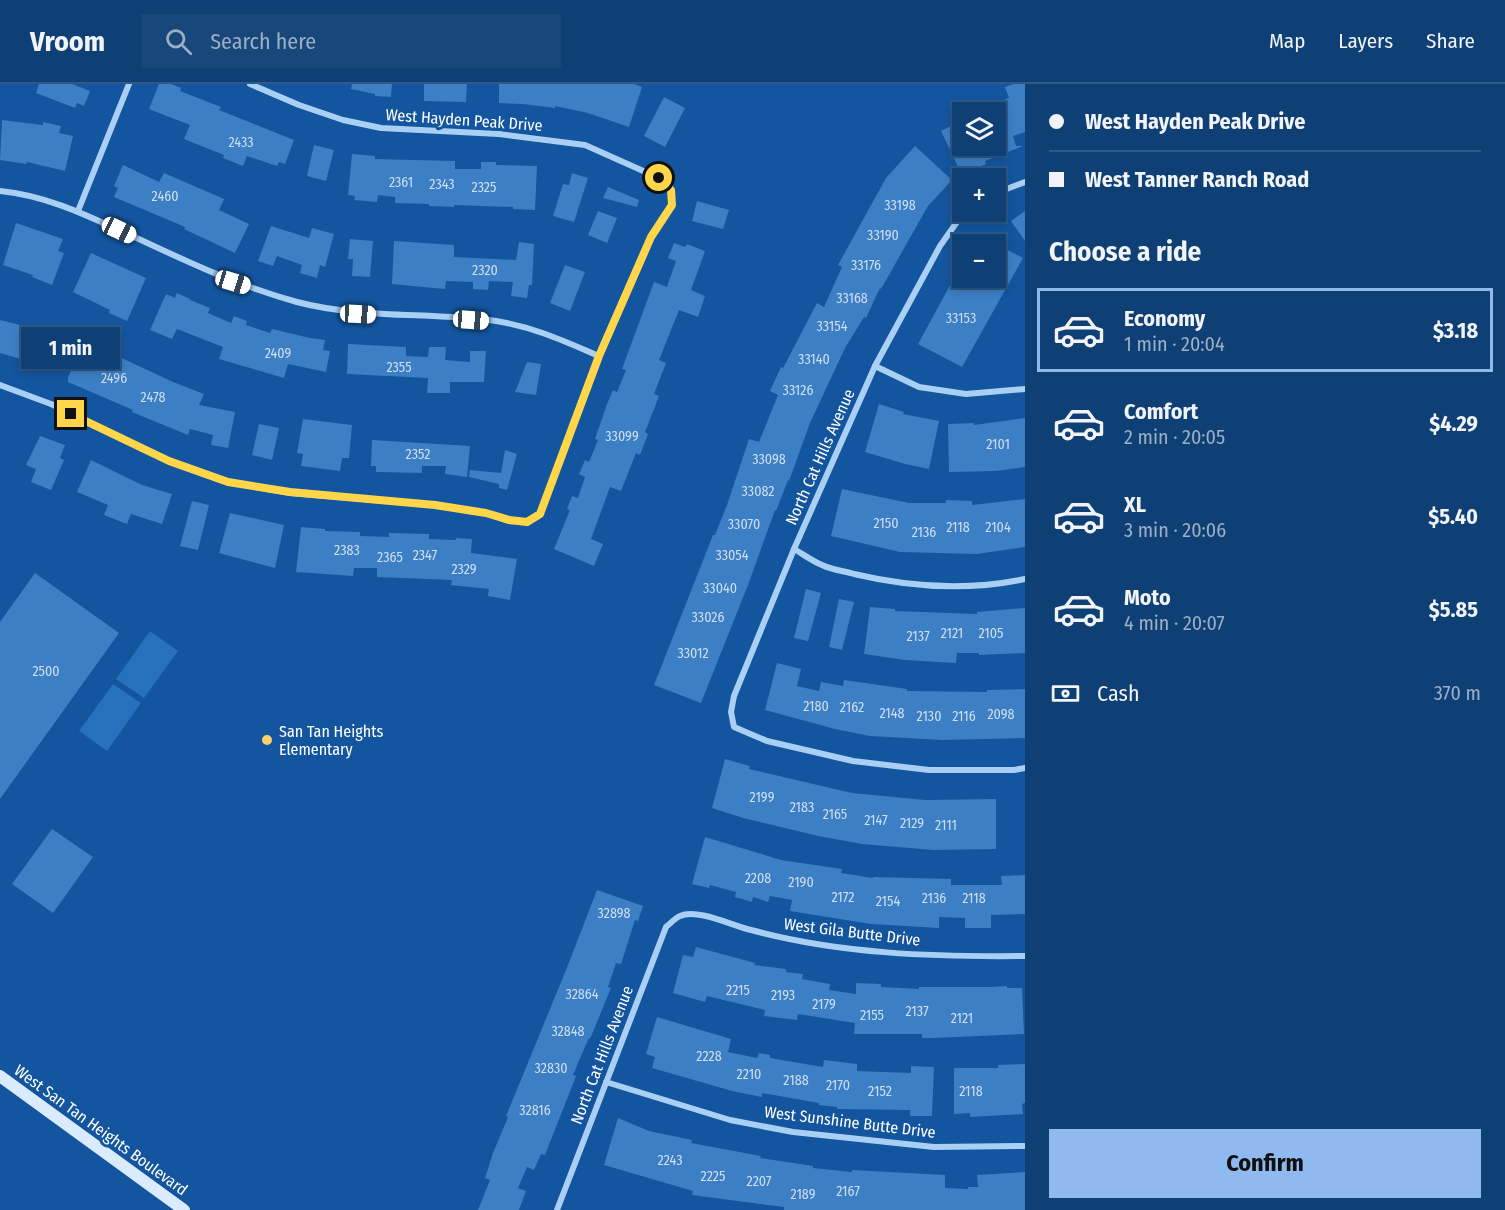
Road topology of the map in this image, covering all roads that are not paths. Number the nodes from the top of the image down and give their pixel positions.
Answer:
1 (129, 84) edge
2 (250, 84) edge
3 (1025, 182) edge
4 (1006, 189) edge
5 (0, 191) edge
6 (78, 211) junction
7 (957, 222) edge
8 (599, 356) junction
9 (875, 366) junction
10 (0, 385) edge
11 (1025, 389) edge
12 (794, 549) junction
13 (1025, 579) edge
14 (1025, 768) edge
15 (680, 916) joint
16 (1025, 956) edge
17 (0, 1076) edge
18 (606, 1082) junction
19 (1025, 1146) edge
20 (184, 1210) edge
21 (557, 1210) edge

1 - 6 street
2 - 8 street, West Hayden Peak Drive
3 - 4 street
5 - 6 street
6 - 8 street
7 - 9 street, North Cat Hills Avenue
8 - 10 street
9 - 11 street
9 - 12 street, North Cat Hills Avenue
12 - 13 street
12 - 14 street, North Cat Hills Avenue
15 - 16 street, West Gila Butte Drive
15 - 18 street, North Cat Hills Avenue
17 - 20 street, West San Tan Heights Boulevard
18 - 19 street, West Sunshine Butte Drive
18 - 21 street, North Cat Hills Avenue

